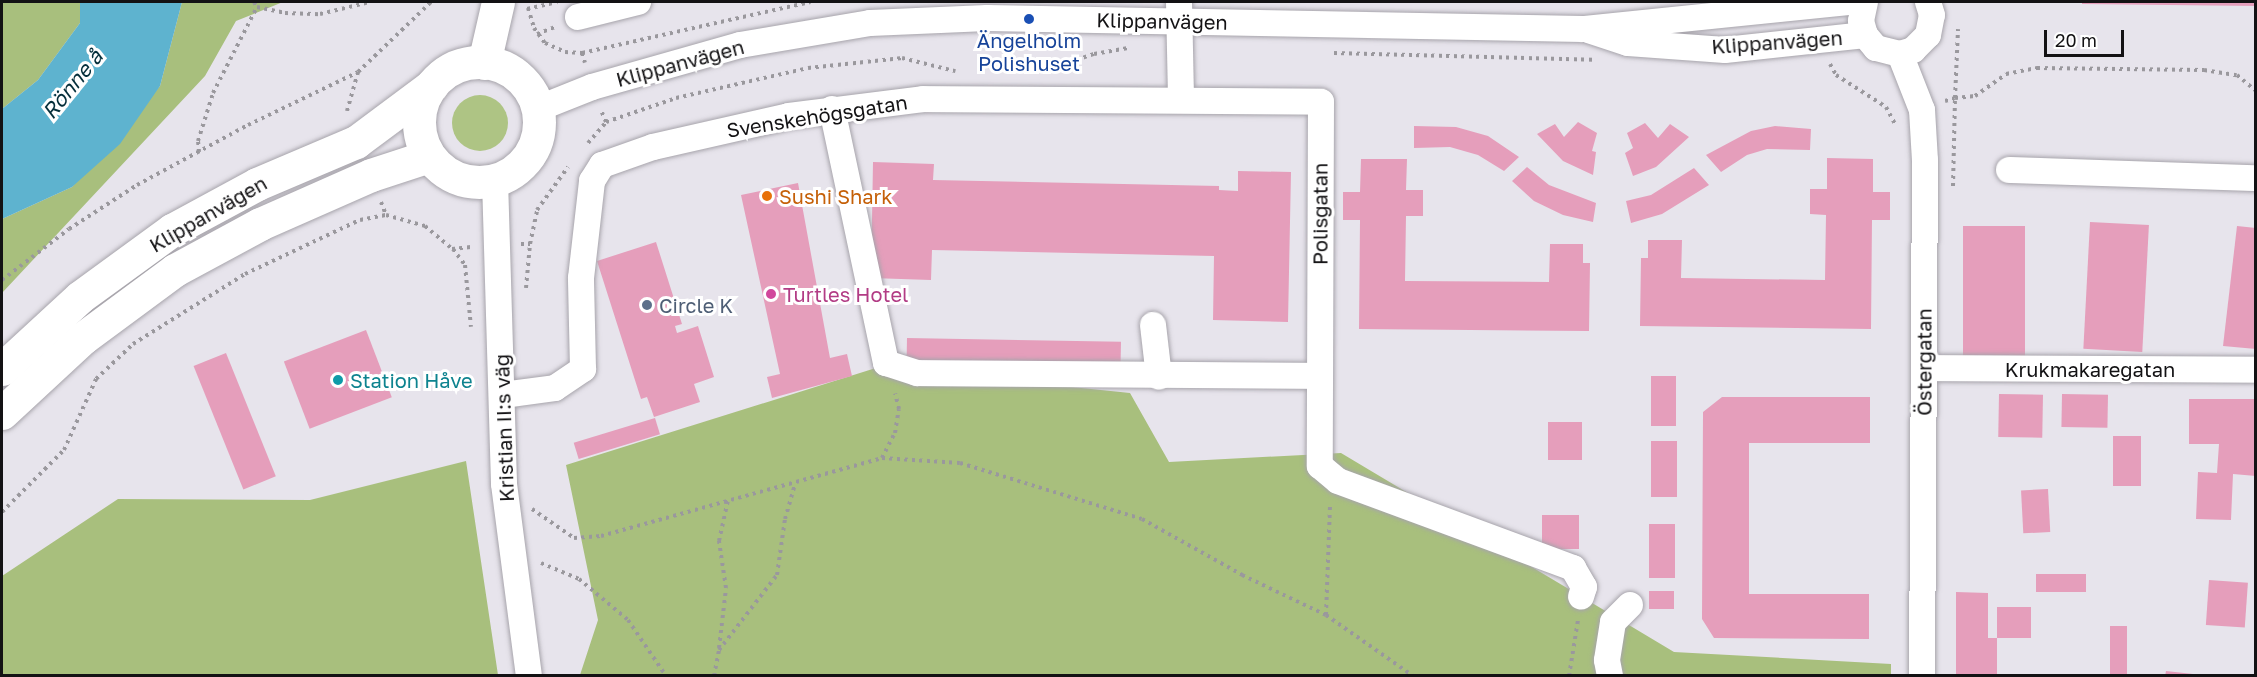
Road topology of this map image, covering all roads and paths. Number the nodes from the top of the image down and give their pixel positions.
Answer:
1 (255, 2) edge
2 (370, 2) edge
3 (431, 2) edge
4 (558, 2) edge
5 (638, 2) edge
6 (810, 2) edge
7 (1848, 2) edge
8 (1865, 2) edge
9 (1928, 2) edge
10 (513, 5) edge
11 (257, 7) junction
12 (1179, 11) edge
13 (578, 17) dead end
14 (1958, 24) dead end
15 (1582, 28) junction
16 (1865, 35) junction
17 (1824, 41) junction
18 (1180, 48) junction
19 (582, 53) dead end
20 (1322, 53) dead end
21 (1900, 54) junction
22 (1606, 61) dead end
23 (484, 63) junction
24 (1819, 67) dead end
25 (1831, 67) junction
26 (962, 71) dead end
27 (1034, 72) dead end
28 (431, 86) junction
29 (2256, 91) edge
30 (1955, 98) junction
31 (1180, 100) junction
32 (537, 109) junction
33 (832, 109) junction
34 (1922, 110) junction
35 (1894, 121) junction
36 (606, 122) dead end
37 (1897, 131) dead end
38 (199, 152) junction
39 (429, 156) junction
40 (2009, 170) dead end
41 (2256, 178) edge
42 (495, 180) junction
43 (386, 215) dead end
44 (2, 280) edge
45 (1153, 325) dead end
46 (886, 363) junction
47 (1924, 368) junction
48 (2, 369) edge
49 (2256, 370) edge
50 (1319, 376) junction
51 (1159, 377) junction
52 (503, 395) junction
53 (2, 413) edge
54 (882, 458) junction
55 (1326, 471) junction
56 (795, 484) junction
57 (729, 500) junction
58 (532, 509) dead end
59 (2, 512) edge
60 (535, 561) dead end
61 (1581, 597) joint
62 (1630, 605) dead end
63 (1326, 615) junction
64 (719, 650) junction
65 (529, 675) edge
66 (666, 675) edge
67 (714, 675) edge
68 (1413, 675) edge
69 (1569, 675) edge
70 (1610, 675) edge
71 (1922, 675) edge

1 - 11 path
2 - 11 path
3 - 38 path
4 - 10 path
5 - 13 street
6 - 19 path
7 - 15 street, Klippanvägen
8 - 16 street
9 - 21 street
10 - 23 main road
11 - 38 path
12 - 15 street, Klippanvägen
12 - 18 street
12 - 32 street, Klippanvägen
14 - 30 path
15 - 17 street, Klippanvägen
16 - 17 street, Klippanvägen
16 - 21 street
17 - 25 path
18 - 27 path
18 - 31 street
20 - 22 path
21 - 34 street, Östergatan
23 - 28 main road, Klippanvägen
23 - 32 main road, Klippanvägen
24 - 25 path
25 - 35 path
26 - 36 path
28 - 39 main road, Klippanvägen
28 - 48 main road, Klippanvägen
29 - 30 path
30 - 34 path
31 - 33 street, Svenskehögsgatan
31 - 50 street, Polisgatan
32 - 42 main road
33 - 46 street
33 - 52 street, Svenskehögsgatan
34 - 35 path
34 - 47 street, Östergatan
35 - 37 path
38 - 44 path
39 - 42 main road
39 - 53 main road, Klippanvägen
40 - 41 street
42 - 52 street, Kristian II:s väg
43 - 59 path
45 - 51 street
46 - 51 street
46 - 54 path
47 - 49 street, Krukmakaregatan
47 - 71 street, Östergatan
50 - 51 street
50 - 55 street, Polisgatan
52 - 65 street, Kristian II:s väg
54 - 56 path
54 - 63 path
55 - 61 street
55 - 63 path
56 - 57 path
56 - 64 path
57 - 58 path
57 - 64 path
60 - 66 path
61 - 69 path
62 - 70 street
63 - 68 path
64 - 67 path

